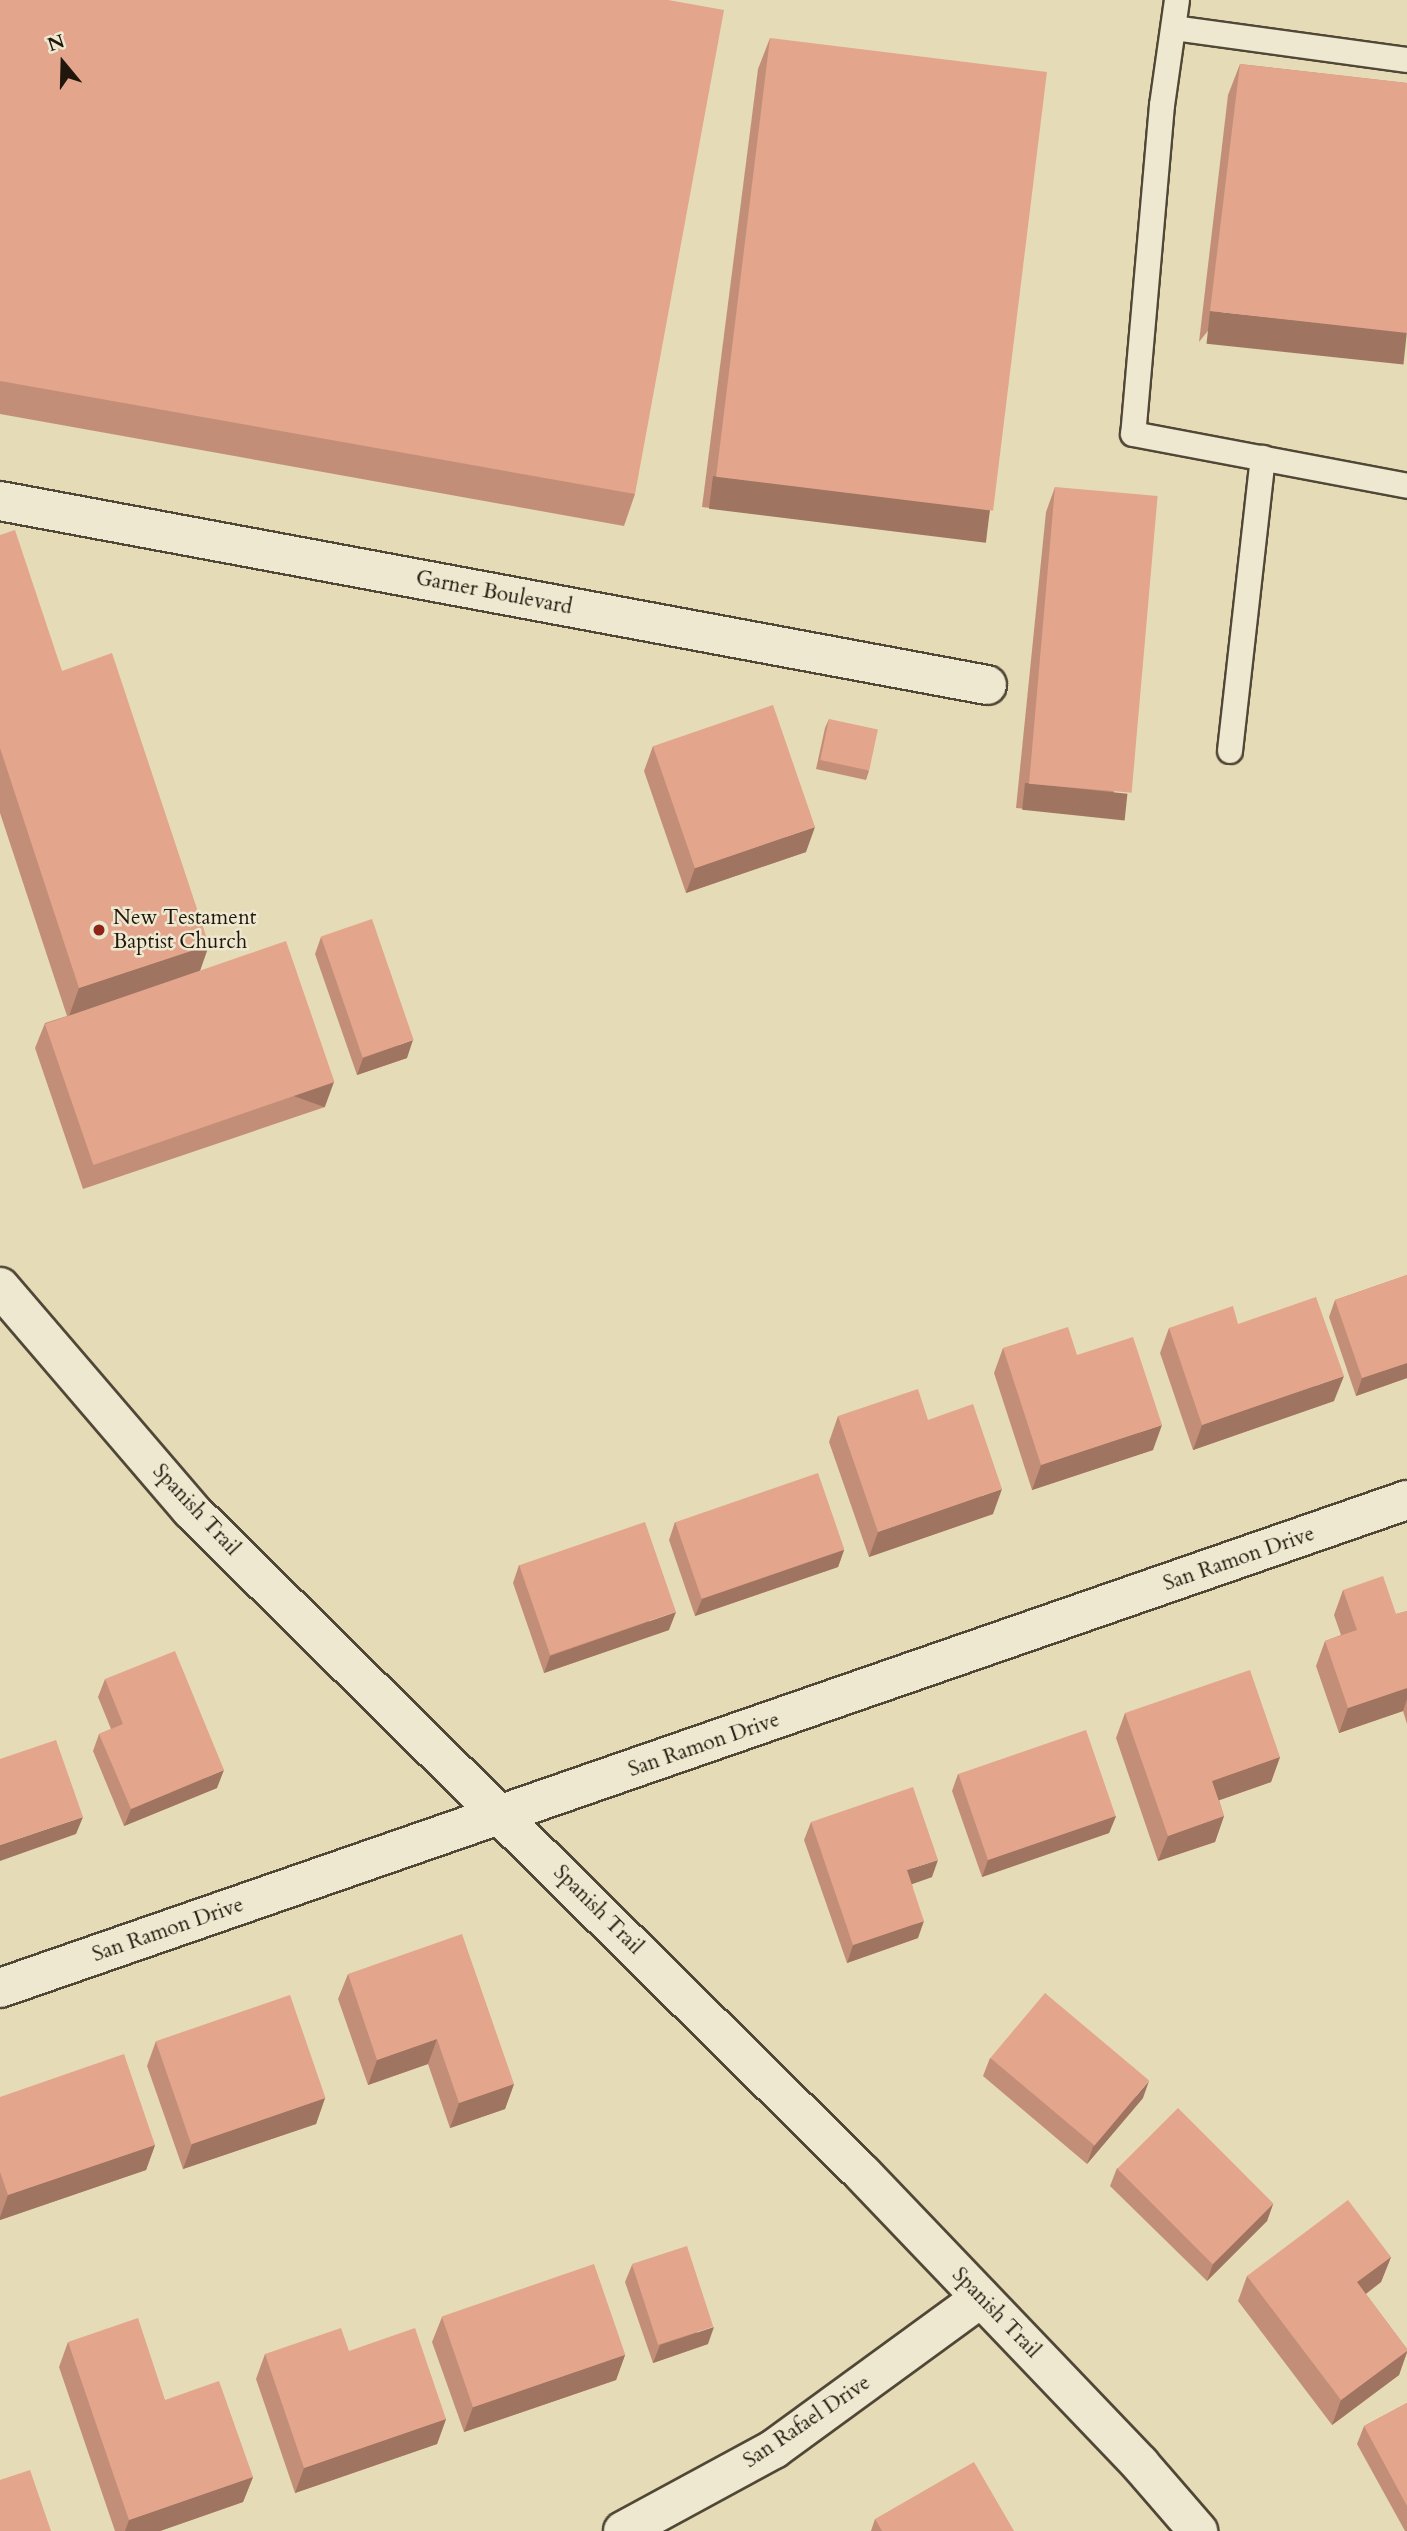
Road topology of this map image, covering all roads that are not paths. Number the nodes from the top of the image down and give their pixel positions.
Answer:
1 (1177, 0) edge
2 (1174, 28) junction
3 (1407, 60) edge
4 (1263, 458) junction
5 (1407, 486) edge
6 (0, 501) edge
7 (987, 685) dead end
8 (1230, 751) dead end
9 (0, 1287) edge
10 (1407, 1500) edge
11 (502, 1814) junction
12 (0, 1988) edge
13 (981, 2298) junction
14 (623, 2531) edge
15 (1198, 2531) edge

1 - 2 lane
2 - 3 lane
2 - 4 lane
4 - 5 lane
4 - 8 lane
6 - 7 street, Garner Boulevard
9 - 11 street, Spanish Trail
10 - 11 street, San Ramon Drive
11 - 12 street, San Ramon Drive
11 - 13 street, Spanish Trail
13 - 14 street, San Rafael Drive
13 - 15 street, Spanish Trail

